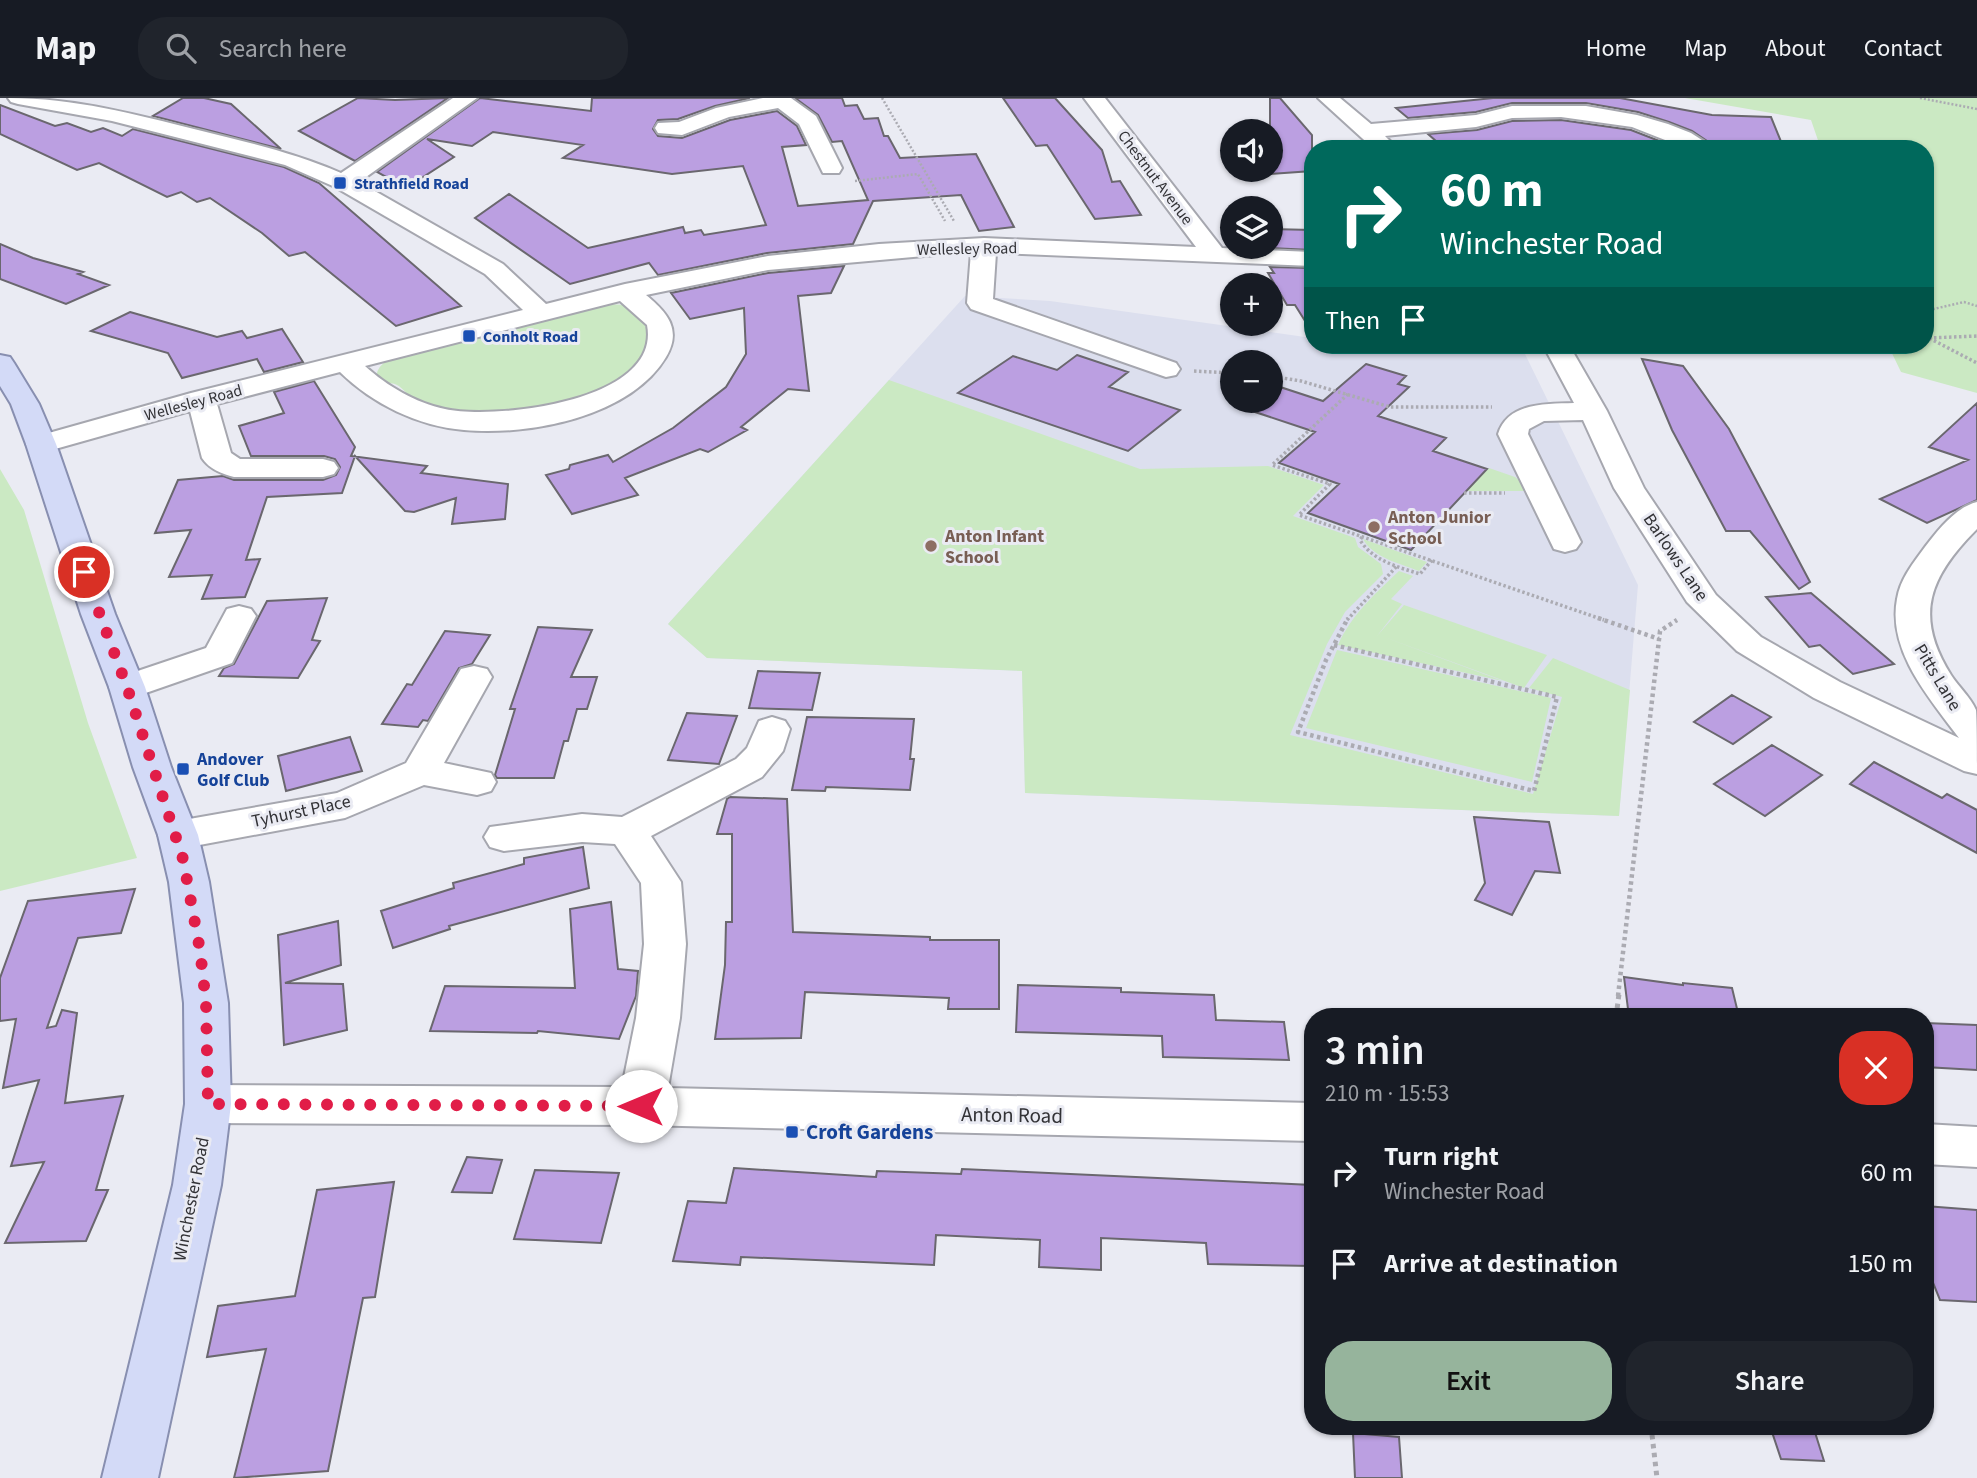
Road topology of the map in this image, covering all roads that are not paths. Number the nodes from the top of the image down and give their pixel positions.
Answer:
1 (18, 98) edge
2 (142, 98) edge
3 (467, 98) edge
4 (1094, 98) edge
5 (1328, 98) edge
6 (1491, 98) edge
7 (779, 99) edge
8 (1510, 113) junction
9 (113, 116) junction
10 (666, 128) dead end
11 (1369, 131) junction
12 (1378, 140) edge
13 (1684, 140) edge
14 (798, 153) dead end
15 (342, 182) junction
16 (971, 246) junction
17 (1216, 257) junction
18 (1304, 259) edge
19 (625, 292) junction
20 (541, 313) junction
21 (1561, 354) edge
22 (0, 363) edge
23 (346, 363) junction
24 (1166, 369) dead end
25 (201, 399) junction
26 (1593, 411) junction
27 (41, 444) junction
28 (323, 468) dead end
29 (1977, 511) edge
30 (1565, 542) dead end
31 (239, 616) dead end
32 (474, 677) dead end
33 (127, 687) junction
34 (772, 729) dead end
35 (1977, 737) edge
36 (1977, 761) edge
37 (420, 772) junction
38 (477, 782) dead end
39 (627, 831) junction
40 (178, 835) junction
41 (504, 837) dead end
42 (208, 1104) junction
43 (641, 1106) junction
44 (1304, 1122) edge
45 (1934, 1145) edge
46 (1977, 1147) edge
47 (130, 1478) edge

1 - 9 street
2 - 9 street
3 - 15 street
4 - 17 street, Chestnut Avenue
5 - 11 street
6 - 8 street
7 - 10 street
7 - 14 street
8 - 11 street
8 - 13 street
9 - 15 street
11 - 12 street
15 - 20 street
16 - 17 street, Wellesley Road
16 - 19 street, Wellesley Road
16 - 24 street
17 - 18 street, Wellesley Road
19 - 20 street, Wellesley Road
19 - 23 street
20 - 23 street, Wellesley Road
21 - 26 street, Barlows Lane
22 - 27 main road, Winchester Road
23 - 25 street, Wellesley Road
25 - 27 street, Wellesley Road
25 - 28 street
26 - 30 street
26 - 36 street, Barlows Lane
27 - 33 main road, Winchester Road
29 - 35 street, Pitts Lane
31 - 33 street
32 - 37 street
33 - 40 main road, Winchester Road
34 - 39 street
37 - 38 street
37 - 40 street, Tyhurst Place
39 - 41 street
39 - 43 street
40 - 42 main road, Winchester Road
42 - 43 street, Anton Road
42 - 47 main road, Winchester Road
43 - 44 street, Anton Road
45 - 46 street

